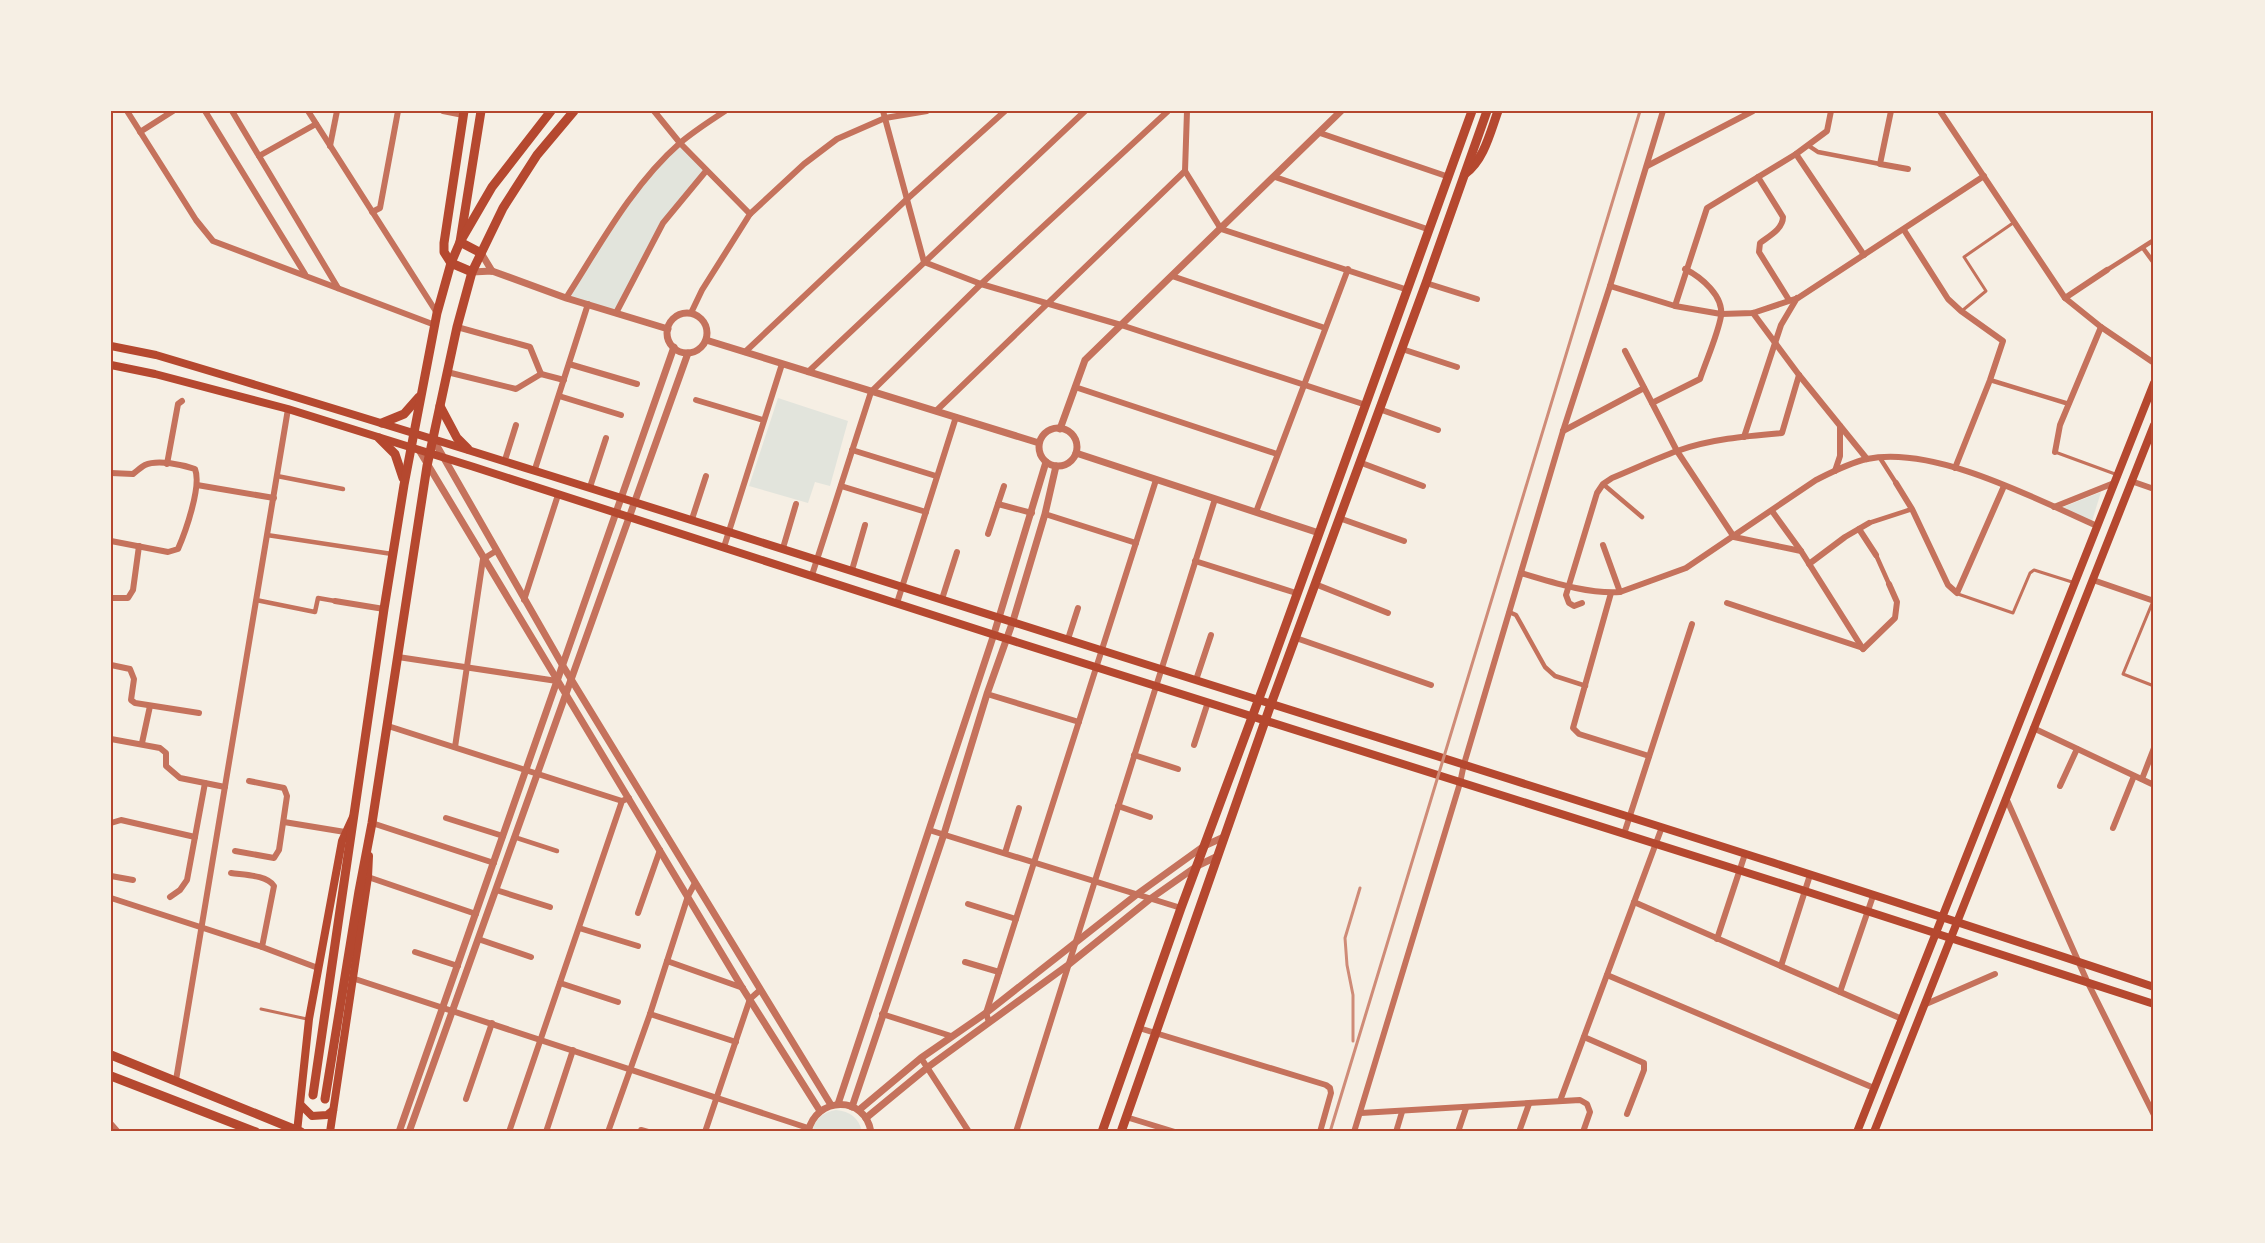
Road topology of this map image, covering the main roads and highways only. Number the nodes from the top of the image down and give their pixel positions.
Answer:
1 (481, 111) edge
2 (551, 111) edge
3 (574, 111) edge
4 (1472, 111) edge
5 (1487, 111) edge
6 (1498, 111) edge
7 (464, 113) edge
8 (1464, 175) junction
9 (460, 242) junction
10 (1425, 245) junction
11 (1437, 249) junction
12 (481, 253) junction
13 (451, 262) junction
14 (472, 272) junction
15 (111, 346) edge
16 (111, 365) edge
17 (2154, 383) edge
18 (422, 392) junction
19 (440, 405) junction
20 (382, 423) junction
21 (2154, 425) edge
22 (414, 432) junction
23 (379, 438) junction
24 (433, 439) junction
25 (415, 449) junction
26 (468, 449) junction
27 (429, 453) junction
28 (404, 485) junction
29 (1258, 700) junction
30 (1271, 704) junction
31 (1252, 717) junction
32 (1265, 721) junction
33 (354, 814) junction
34 (370, 838) junction
35 (1941, 918) junction
36 (1957, 923) junction
37 (1935, 933) junction
38 (1951, 938) junction
39 (2154, 987) edge
40 (2154, 1004) edge
41 (111, 1055) edge
42 (111, 1077) edge
43 (313, 1095) dead end
44 (325, 1099) dead end
45 (302, 1105) junction
46 (333, 1110) junction
47 (256, 1132) edge
48 (298, 1132) edge
49 (330, 1132) edge
50 (1102, 1132) edge
51 (1121, 1132) edge
52 (1857, 1132) edge
53 (1874, 1132) edge

1 - 9 main road
2 - 9 main road
3 - 12 main road
4 - 10 main road
5 - 8 main road
6 - 8 main road
7 - 13 main road
8 - 11 main road
9 - 12 main road
9 - 13 main road
10 - 11 main road
10 - 29 main road
11 - 30 main road
12 - 14 main road
13 - 14 main road
13 - 18 main road
14 - 19 main road
15 - 20 main road
16 - 23 main road
17 - 35 main road
18 - 20 main road
18 - 22 main road
19 - 24 main road
19 - 26 main road
20 - 22 main road
21 - 36 main road
22 - 24 main road
22 - 25 main road
23 - 25 main road
23 - 28 main road
24 - 26 main road
24 - 27 main road
25 - 27 main road
25 - 28 main road
26 - 29 main road
27 - 31 main road
27 - 34 main road
28 - 33 main road
29 - 30 main road
29 - 31 main road
30 - 32 main road
30 - 35 main road
31 - 32 main road
31 - 50 main road
32 - 37 main road
32 - 51 main road
33 - 43 main road
33 - 45 main road
34 - 44 main road
34 - 46 main road
35 - 36 main road
35 - 37 main road
36 - 38 main road
36 - 39 main road
37 - 38 main road
37 - 52 main road
38 - 40 main road
38 - 53 main road
41 - 48 main road
42 - 47 main road
45 - 46 main road
45 - 48 main road
46 - 49 main road

